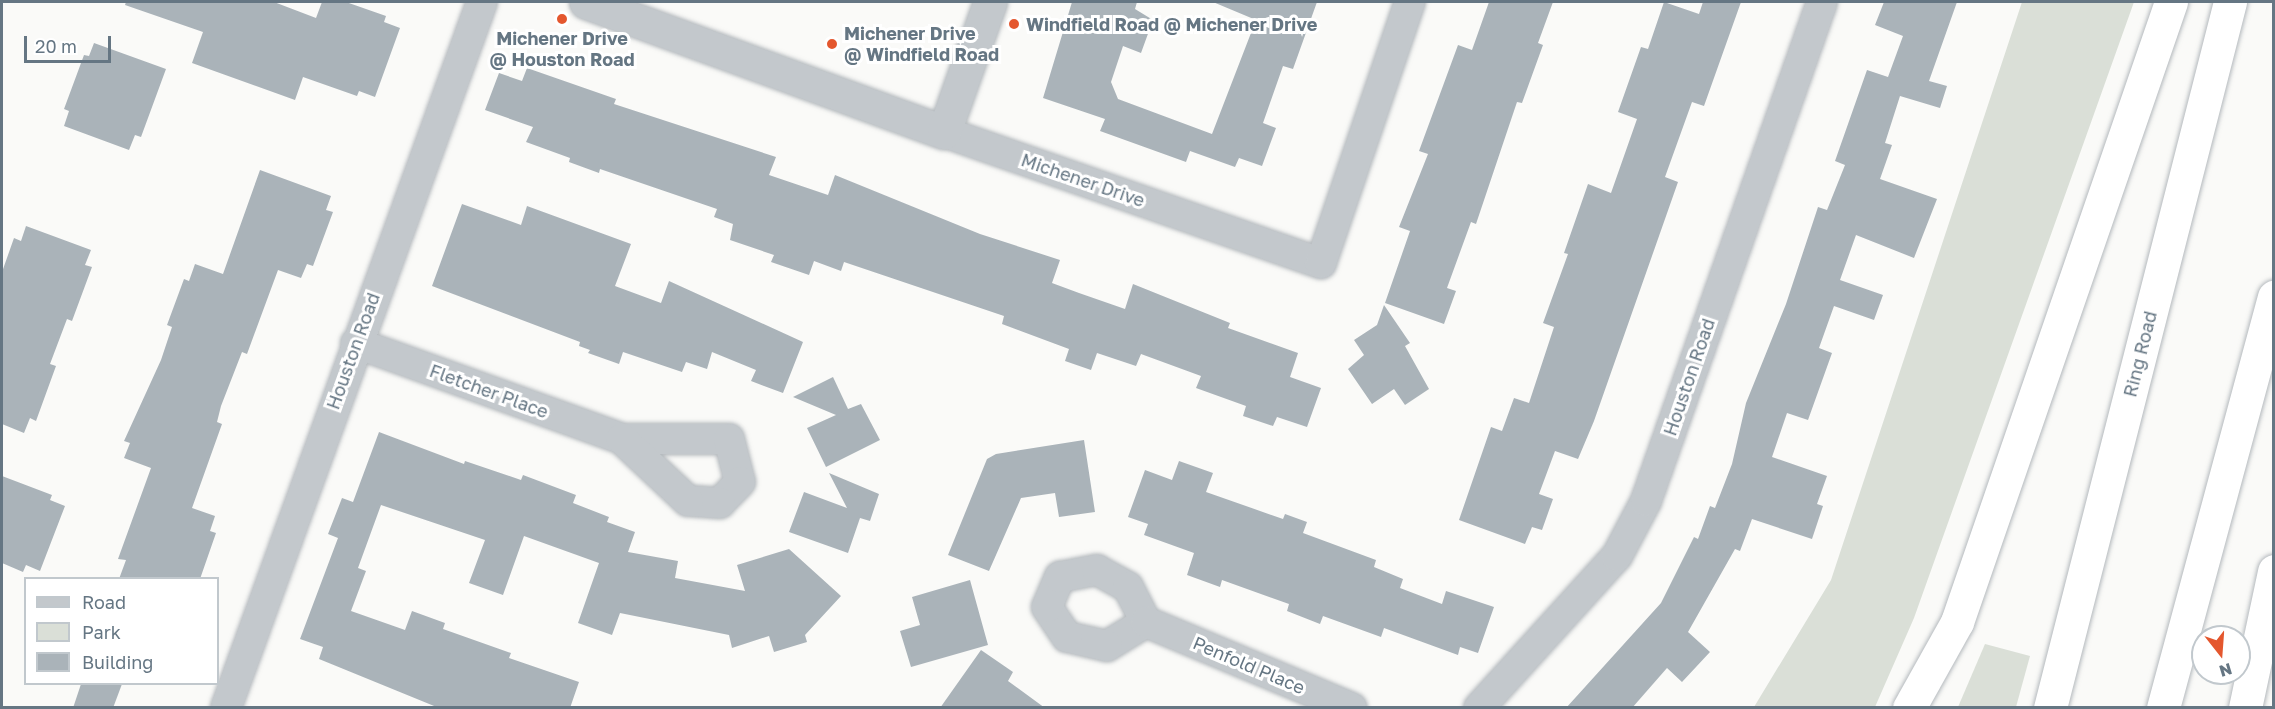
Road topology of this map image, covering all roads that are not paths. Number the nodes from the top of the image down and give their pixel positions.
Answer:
1 (482, 2) edge
2 (586, 2) edge
3 (990, 2) edge
4 (1410, 2) edge
5 (1822, 2) edge
6 (2171, 2) edge
7 (2230, 2) edge
8 (944, 132) junction
9 (2274, 297) edge
10 (356, 343) junction
11 (622, 439) dead end
12 (2274, 571) edge
13 (1146, 622) dead end
14 (232, 705) edge
15 (1352, 708) edge
16 (1479, 708) edge
17 (1909, 708) edge
18 (2050, 708) edge
19 (2163, 708) edge
20 (2245, 708) edge

1 - 10 street, Houston Road
2 - 8 street, Michener Drive
3 - 8 street
4 - 8 street, Michener Drive
5 - 16 street, Houston Road
6 - 17 highway
7 - 18 highway, Ring Road
9 - 19 highway
10 - 11 street, Fletcher Place
10 - 14 street, Houston Road
12 - 20 highway
13 - 15 street, Penfold Place

